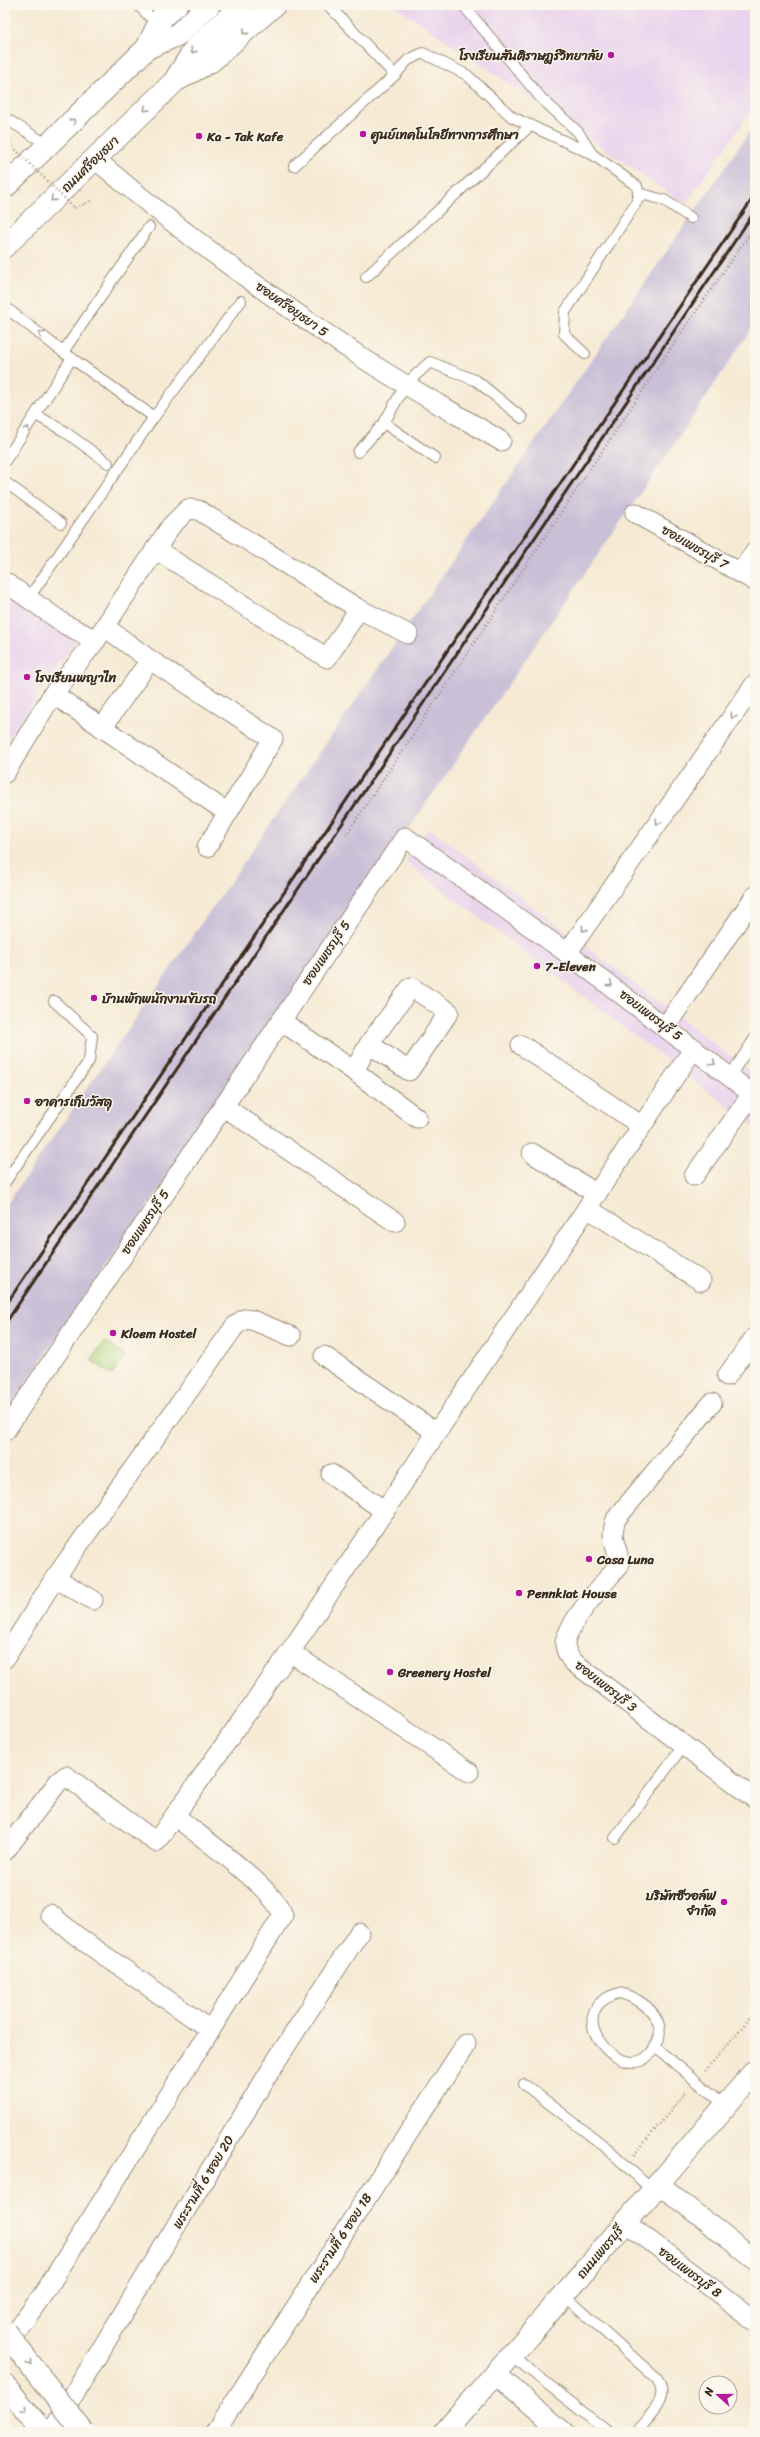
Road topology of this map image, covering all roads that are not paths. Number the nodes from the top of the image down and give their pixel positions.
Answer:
1 (138, 5) edge
2 (176, 5) edge
3 (209, 5) edge
4 (242, 5) edge
5 (274, 5) edge
6 (328, 5) edge
7 (463, 5) edge
8 (158, 25) junction
9 (147, 48) junction
10 (396, 75) junction
11 (174, 82) junction
12 (5, 118) edge
13 (531, 125) junction
14 (48, 144) junction
15 (592, 154) junction
16 (95, 159) junction
17 (294, 166) dead end
18 (5, 187) edge
19 (638, 193) junction
20 (691, 218) dead end
21 (149, 227) dead end
22 (5, 246) edge
23 (366, 277) dead end
24 (241, 301) dead end
25 (6, 309) edge
26 (63, 352) junction
27 (585, 354) dead end
28 (72, 358) junction
29 (406, 384) junction
30 (36, 414) junction
31 (154, 417) junction
32 (522, 418) dead end
33 (384, 423) junction
34 (501, 441) dead end
35 (358, 452) dead end
36 (435, 458) dead end
37 (5, 461) edge
38 (108, 463) dead end
39 (5, 482) edge
40 (635, 513) dead end
41 (61, 523) dead end
42 (154, 549) junction
43 (755, 552) edge
44 (748, 577) edge
45 (5, 582) edge
46 (28, 599) junction
47 (359, 609) junction
48 (100, 634) junction
49 (408, 634) dead end
50 (150, 660) junction
51 (755, 684) edge
52 (53, 694) junction
53 (102, 728) junction
54 (5, 773) edge
55 (228, 812) junction
56 (207, 847) dead end
57 (755, 896) edge
58 (567, 952) junction
59 (54, 1001) dead end
60 (281, 1021) junction
61 (666, 1026) junction
62 (755, 1038) edge
63 (369, 1044) dead end
64 (521, 1045) dead end
65 (694, 1048) junction
66 (354, 1071) junction
67 (730, 1076) junction
68 (754, 1095) edge
69 (223, 1106) junction
70 (417, 1118) dead end
71 (642, 1126) junction
72 (532, 1153) dead end
73 (694, 1176) dead end
74 (5, 1182) edge
75 (592, 1201) junction
76 (395, 1222) dead end
77 (701, 1281) dead end
78 (291, 1336) dead end
79 (755, 1337) edge
80 (324, 1356) dead end
81 (727, 1376) dead end
82 (712, 1403) dead end
83 (5, 1431) edge
84 (437, 1433) junction
85 (332, 1474) dead end
86 (385, 1511) junction
87 (55, 1578) junction
88 (93, 1600) dead end
89 (290, 1652) junction
90 (5, 1658) edge
91 (684, 1745) junction
92 (469, 1772) dead end
93 (755, 1799) edge
94 (175, 1816) junction
95 (616, 1838) dead end
96 (5, 1851) edge
97 (50, 1914) dead end
98 (359, 1933) dead end
99 (209, 2029) junction
100 (466, 2044) dead end
101 (655, 2047) junction
102 (755, 2071) edge
103 (524, 2084) dead end
104 (725, 2105) junction
105 (654, 2187) junction
106 (625, 2222) junction
107 (755, 2260) edge
108 (564, 2295) junction
109 (755, 2321) edge
110 (5, 2332) edge
111 (5, 2348) edge
112 (511, 2356) junction
113 (495, 2373) junction
114 (5, 2386) edge
115 (44, 2432) edge
116 (50, 2432) edge
117 (83, 2432) edge
118 (215, 2432) edge
119 (444, 2432) edge
120 (564, 2432) edge
121 (608, 2432) edge
122 (636, 2432) edge

1 - 8 lane
2 - 8 main road
3 - 9 main road
4 -> 11 main road, ถนนศรีอยุธยา
5 -> 11 main road, ถนนศรีอยุธยา
6 - 10 lane
7 - 15 lane
8 - 9 main road
14 -> 9 main road
10 - 13 lane
10 - 17 lane
11 -> 16 main road, ถนนศรีอยุธยา
12 - 14 lane
13 - 15 lane
13 - 23 lane
14 - 18 main road
15 - 19 lane
16 -> 22 main road, ถนนศรีอยุธยา
16 - 29 street, ซอยศรีอยุธยา 5
19 - 20 lane
19 - 27 lane
21 - 26 lane
24 - 31 lane
26 -> 25 lane
26 - 28 lane
28 - 30 lane
28 - 31 lane
29 - 32 lane
29 - 33 lane
29 - 34 street, ซอยศรีอยุธยา 5
37 -> 30 lane
30 - 38 lane
31 - 46 lane
33 - 35 lane
33 - 36 lane
39 - 41 lane
40 - 44 street, ซอยเพชรบุรี 7
42 - 47 street
42 - 47 street
42 - 48 street
43 - 44 street
45 - 46 street
46 - 48 street
47 - 49 street
48 - 50 street
48 - 52 street
50 - 53 street
50 - 55 street
51 -> 58 street
52 - 53 street
52 - 54 street
53 - 55 street
55 - 56 street
57 - 61 street
58 - 60 street, ซอยเพชรบุรี 5
58 -> 61 street, ซอยเพชรบุรี 5
59 - 74 lane
60 - 66 street
60 - 69 street, ซอยเพชรบุรี 5
61 - 65 street, ซอยเพชรบุรี 5
62 - 67 lane
63 - 66 street
64 - 71 street
65 -> 67 street, ซอยเพชรบุรี 5
65 - 71 street
66 - 70 street
67 - 68 street, ซอยเพชรบุรี 5
68 - 73 street
69 - 76 street
69 - 83 street, ซอยเพชรบุรี 5
71 - 75 street
72 - 75 street
75 - 77 street
75 - 84 street
78 - 87 street
79 - 81 street
80 - 84 street
82 - 91 street, ซอยเพชรบุรี 3
84 - 86 street
85 - 86 street
86 - 89 street
87 - 88 street
87 - 90 street
89 - 92 street
89 - 94 street
91 - 93 street, ซอยเพชรบุรี 3
91 - 95 lane
94 - 96 street
94 - 99 street
97 - 99 street
98 - 116 street, พระรามที่ 6 ซอย 20
99 - 111 street
100 - 118 street, พระรามที่ 6 ซอย 18
101 - 101 lane
101 - 104 lane
102 - 104 main road, ถนนเพชรบุรี
103 - 105 lane
104 - 105 main road, ถนนเพชรบุรี
105 - 106 main road, ถนนเพชรบุรี
105 - 107 street
106 - 108 main road, ถนนเพชรบุรี
106 - 109 street, ซอยเพชรบุรี 8
108 - 112 main road, ถนนเพชรบุรี
108 - 122 lane
110 -> 117 main road, bridge
112 - 113 main road, ถนนเพชรบุรี
112 - 121 lane
113 - 119 main road, ถนนเพชรบุรี
113 - 120 street
114 -> 115 main road

